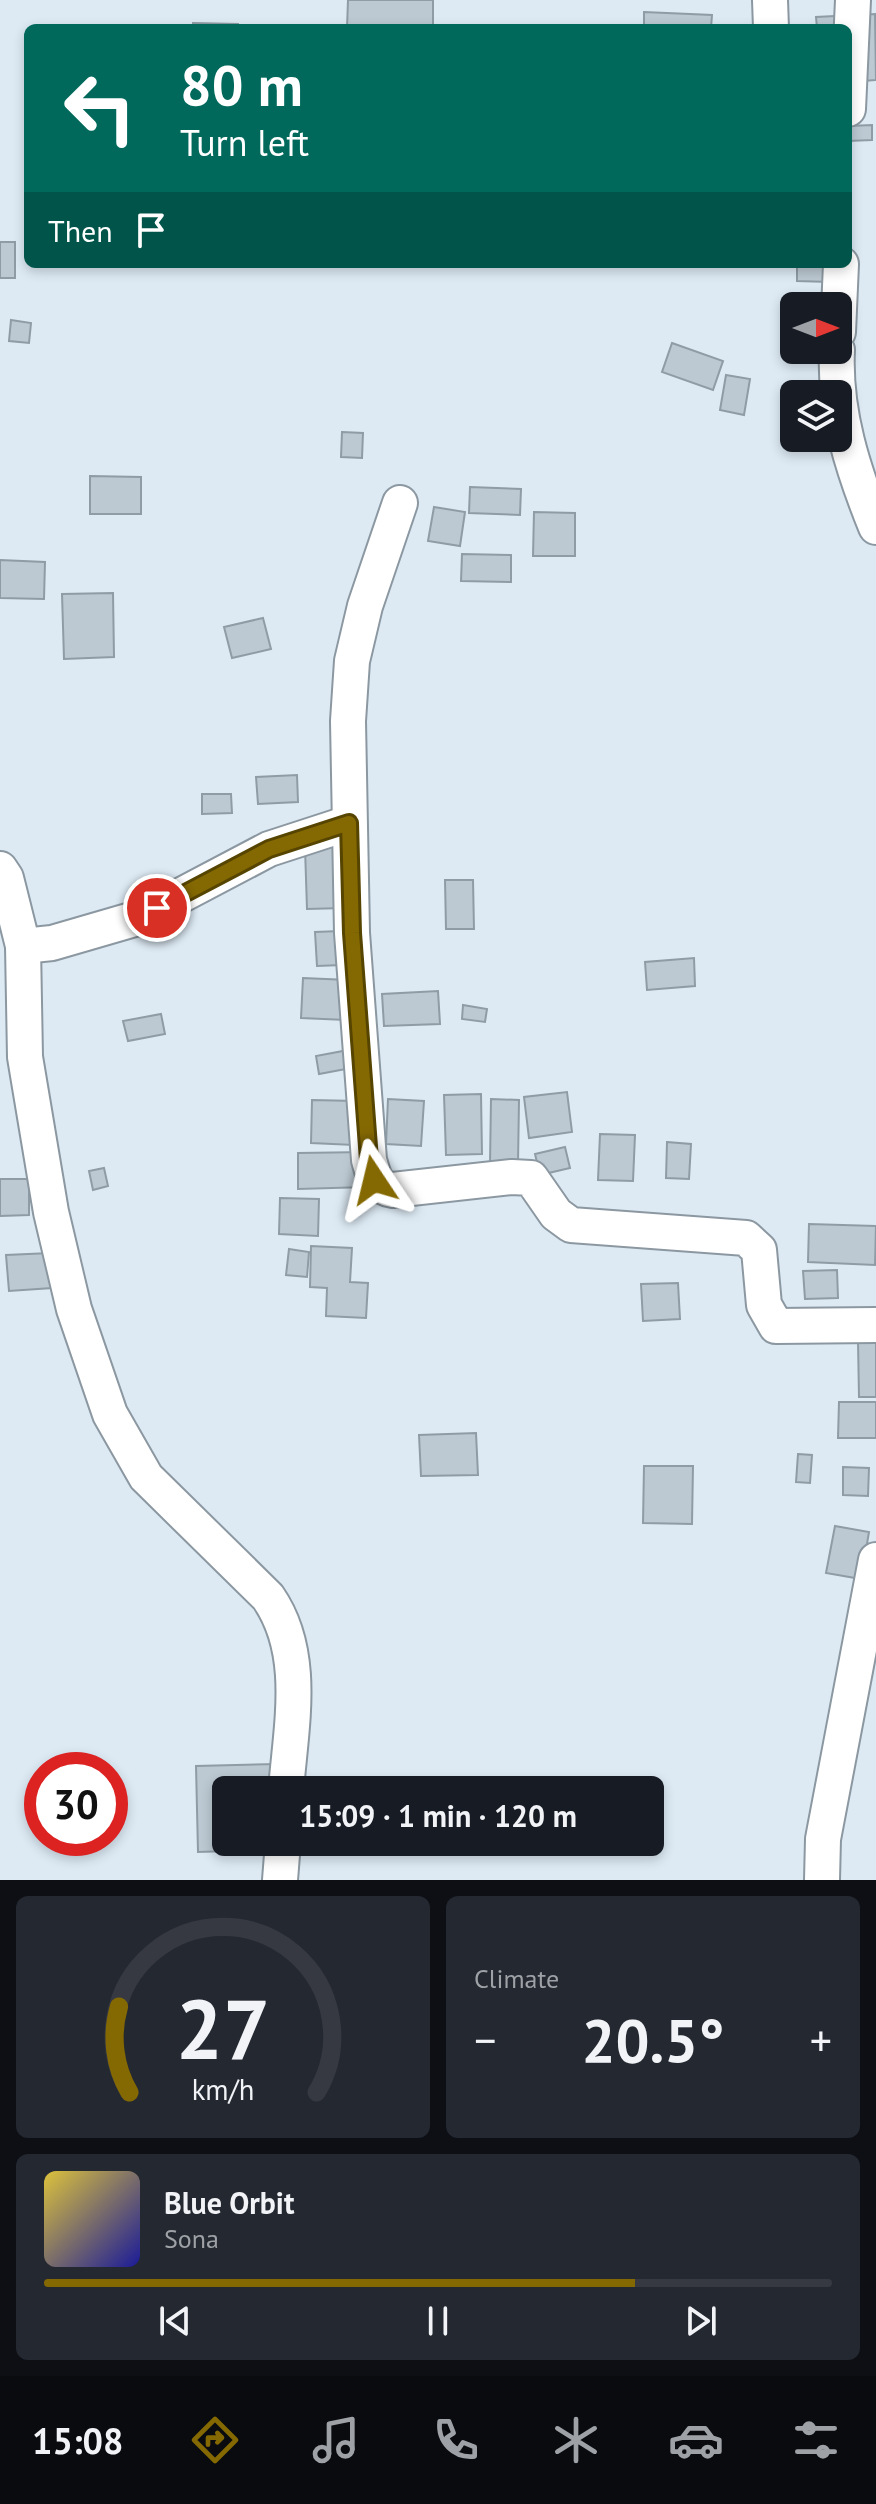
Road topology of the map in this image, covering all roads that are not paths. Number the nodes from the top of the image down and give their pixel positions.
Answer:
1 (770, 0) edge
2 (853, 0) edge
3 (771, 24) edge
4 (852, 24) edge
5 (841, 268) edge
6 (840, 292) edge
7 (837, 364) edge
8 (400, 503) dead end
9 (876, 527) edge
10 (349, 823) junction
11 (0, 869) edge
12 (23, 946) junction
13 (876, 1325) edge
14 (876, 1560) edge
15 (287, 1776) edge
16 (282, 1856) edge
17 (280, 1880) edge
18 (822, 1880) edge

1 - 3 street
2 - 4 street
5 - 6 street
7 - 9 street
8 - 10 street
10 - 12 street
10 - 13 street
11 - 12 street
12 - 15 street
14 - 18 street
16 - 17 street

